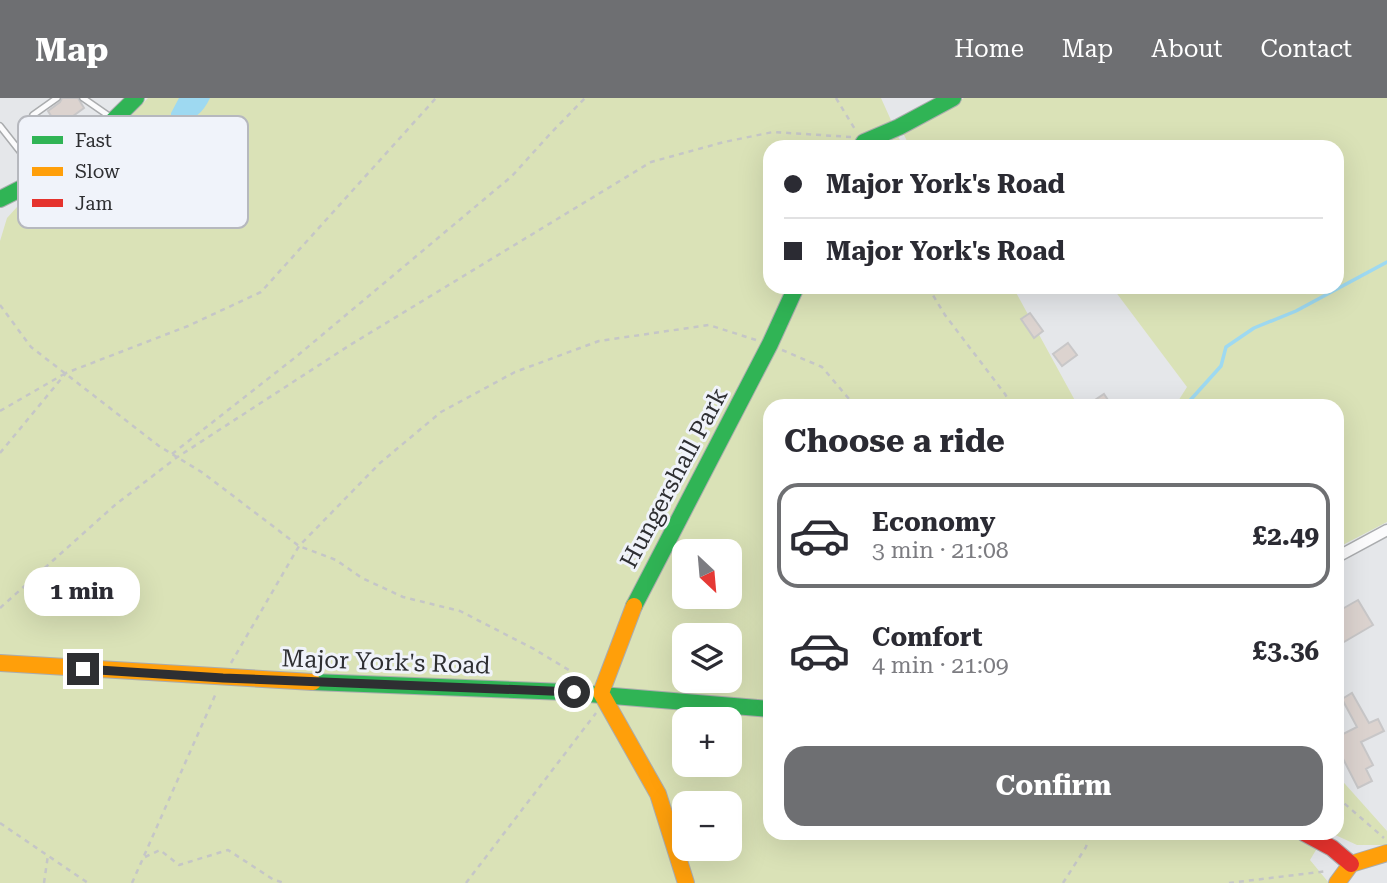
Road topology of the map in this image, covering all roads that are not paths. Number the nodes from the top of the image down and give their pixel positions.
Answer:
1 (57, 98) edge
2 (83, 98) edge
3 (136, 98) edge
4 (953, 98) edge
5 (34, 116) edge
6 (108, 116) edge
7 (118, 116) edge
8 (0, 126) edge
9 (872, 140) edge
10 (18, 149) edge
11 (18, 190) edge
12 (0, 199) edge
13 (793, 294) edge
14 (1387, 530) edge
15 (1344, 553) edge
16 (0, 663) edge
17 (601, 693) junction
18 (763, 708) edge
19 (1317, 840) edge
20 (1387, 853) edge
21 (1351, 864) junction
22 (686, 883) edge
23 (1337, 883) edge

1 - 5 lane
2 - 6 lane
3 - 7 main road
4 - 9 main road
8 - 10 lane
11 - 12 main road
13 - 17 main road, Hungershall Park
14 - 15 street
16 - 17 main road, Major York's Road
17 - 18 main road, Major York's Road
17 - 22 main road
19 - 21 main road
20 - 21 main road
21 - 23 main road

